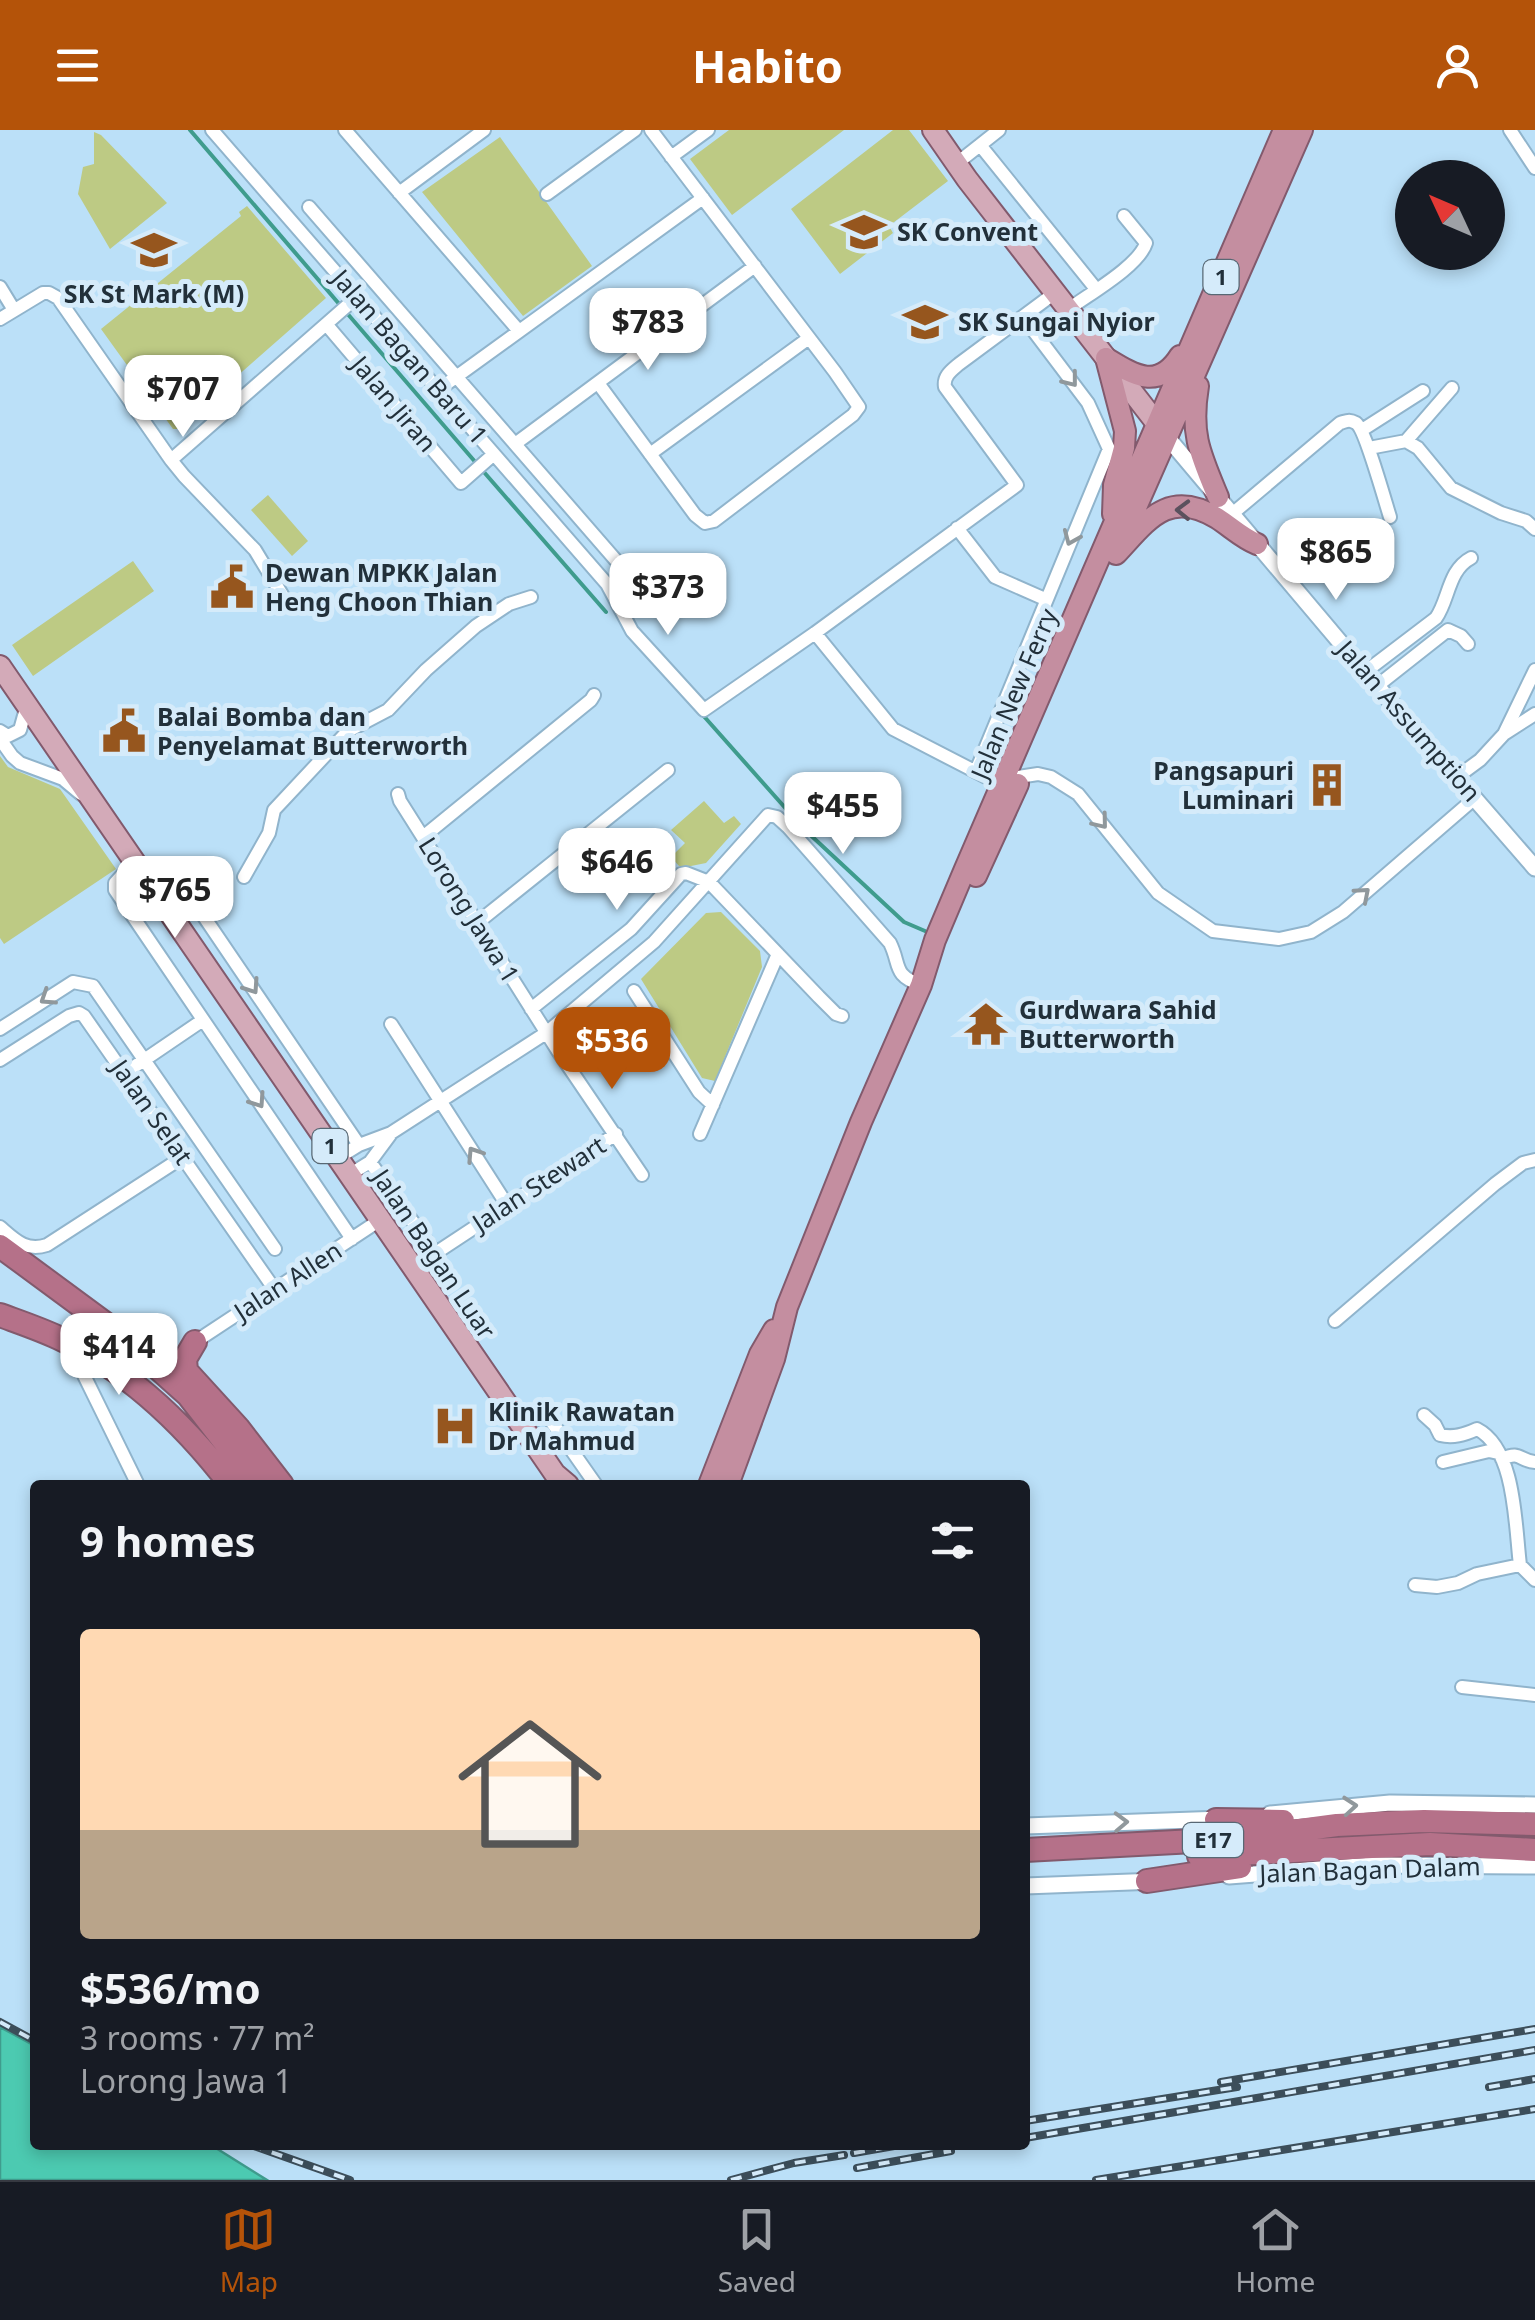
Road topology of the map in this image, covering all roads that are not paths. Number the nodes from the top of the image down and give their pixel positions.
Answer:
1 (212, 130) edge
2 (344, 130) edge
3 (484, 130) edge
4 (635, 130) edge
5 (651, 130) edge
6 (708, 130) edge
7 (933, 130) edge
8 (999, 130) edge
9 (1284, 130) edge
10 (1302, 130) edge
11 (1510, 130) edge
12 (980, 145) junction
13 (671, 157) junction
14 (956, 164) junction
15 (1535, 168) edge
16 (399, 193) junction
17 (547, 194) dead end
18 (702, 198) junction
19 (310, 207) dead end
20 (1124, 216) dead end
21 (754, 266) junction
22 (0, 287) edge
23 (1096, 289) junction
24 (1062, 300) junction
25 (348, 305) junction
26 (14, 310) junction
27 (1022, 317) junction
28 (0, 319) edge
29 (326, 324) junction
30 (519, 332) junction
31 (1196, 332) junction
32 (809, 338) junction
33 (1203, 355) junction
34 (1106, 358) junction
35 (456, 377) junction
36 (598, 383) junction
37 (1452, 388) dead end
38 (438, 390) junction
39 (1423, 391) dead end
40 (1161, 430) junction
41 (1362, 430) junction
42 (1406, 441) junction
43 (515, 444) junction
44 (1369, 448) junction
45 (650, 454) junction
46 (171, 460) junction
47 (484, 462) junction
48 (1218, 497) junction
49 (1232, 514) junction
50 (1390, 517) dead end
51 (958, 528) junction
52 (1535, 530) edge
53 (1257, 544) junction
54 (1112, 547) junction
55 (1471, 558) dead end
56 (607, 584) junction
57 (531, 597) dead end
58 (1046, 599) junction
59 (285, 605) dead end
60 (815, 633) junction
61 (1468, 644) dead end
62 (0, 666) edge
63 (1535, 670) edge
64 (1365, 672) junction
65 (1377, 686) junction
66 (594, 695) dead end
67 (27, 705) junction
68 (1535, 714) edge
69 (1504, 734) junction
70 (0, 735) edge
71 (668, 770) dead end
72 (976, 772) junction
73 (1014, 777) junction
74 (1457, 777) junction
75 (398, 794) dead end
76 (1475, 798) junction
77 (95, 804) junction
78 (422, 837) junction
79 (134, 862) junction
80 (1535, 868) edge
81 (244, 877) dead end
82 (709, 882) junction
83 (170, 914) junction
84 (477, 923) junction
85 (778, 954) junction
86 (921, 985) junction
87 (634, 991) dead end
88 (532, 1009) junction
89 (842, 1016) dead end
90 (203, 1020) junction
91 (391, 1024) dead end
92 (0, 1028) edge
93 (546, 1033) junction
94 (145, 1059) junction
95 (0, 1060) edge
96 (125, 1072) junction
97 (440, 1102) junction
98 (712, 1104) junction
99 (392, 1133) junction
100 (616, 1134) junction
101 (700, 1134) dead end
102 (359, 1145) junction
103 (183, 1157) junction
104 (1535, 1160) edge
105 (370, 1162) junction
106 (343, 1166) junction
107 (642, 1175) dead end
108 (507, 1206) junction
109 (380, 1220) junction
110 (258, 1224) junction
111 (0, 1228) edge
112 (238, 1237) junction
113 (352, 1239) junction
114 (10, 1245) edge
115 (275, 1249) dead end
116 (435, 1253) junction
117 (413, 1268) junction
118 (275, 1290) junction
119 (788, 1307) junction
120 (1, 1315) edge
121 (1335, 1320) dead end
122 (122, 1336) junction
123 (59, 1338) junction
124 (195, 1342) junction
125 (188, 1395) junction
126 (1424, 1415) dead end
127 (521, 1425) junction
128 (1500, 1456) junction
129 (1443, 1462) dead end
130 (1531, 1462) edge
131 (136, 1480) edge
132 (226, 1480) edge
133 (254, 1480) edge
134 (274, 1480) edge
135 (275, 1480) edge
136 (559, 1480) edge
137 (592, 1480) edge
138 (711, 1480) edge
139 (730, 1480) edge
140 (1510, 1485) junction
141 (1520, 1564) junction
142 (1535, 1580) edge
143 (1415, 1585) dead end
144 (1462, 1686) dead end
145 (1535, 1695) edge
146 (1535, 1805) edge
147 (1216, 1820) junction
148 (1535, 1824) edge
149 (1030, 1826) edge
150 (1328, 1826) junction
151 (1422, 1833) junction
152 (1030, 1850) edge
153 (1535, 1850) edge
154 (1316, 1851) junction
155 (1088, 1854) junction
156 (1030, 1863) edge
157 (1535, 1866) edge
158 (1147, 1881) junction
159 (1030, 1886) edge

1 - 25 street, Jalan Bagan Baru 1
2 - 16 street
3 - 16 street
4 - 17 street
5 - 13 street
6 - 13 street
7 - 14 main road
8 - 12 street
9 - 31 highway, 1
10 - 33 highway, 1
11 - 15 street
12 - 14 street
12 - 23 street
13 - 18 street
14 - 24 main road
16 - 30 street
18 - 21 street
18 - 30 street
19 - 35 street, Jalan Bagan Baru 1
20 - 23 street
21 - 32 street
21 - 36 street
22 - 26 street
23 - 24 street
24 - 27 street
24 - 34 main road
25 - 29 street
25 - 38 street, Jalan Bagan Baru 1
26 - 28 street
26 - 46 street
27 - 51 street
27 -> 58 street, Jalan New Ferry
29 - 46 street
29 - 47 street, Jalan Jiran
30 - 35 street
31 - 34 highway
31 - 40 highway, 1
32 - 45 street
32 - 45 street
33 - 40 highway, 1
33 - 48 highway
34 - 40 main road
34 - 54 highway
35 - 38 street
35 - 43 street, Jalan Bagan Baru 1
36 - 43 street
36 - 45 street
37 - 42 street
38 - 47 street, Jalan Bagan Baru 1
39 - 41 street
40 - 48 street, Jalan Assumption
40 - 54 highway, Jalan New Ferry / 1
41 - 44 street
41 - 49 street
42 - 44 street
42 - 52 street
43 - 56 street, Jalan Bagan Baru 1
44 - 50 street
46 - 59 street
47 - 56 street, Jalan Bagan Baru 1
48 - 49 street, Jalan Assumption
49 - 53 street, Jalan Assumption
51 - 58 street
51 - 60 street
53 -> 54 highway
53 - 64 street, Jalan Assumption
54 - 73 highway, Jalan New Ferry / 1
55 - 64 street
56 - 60 street, Jalan Bagan Baru 1
57 - 81 street
58 - 72 street, Jalan New Ferry
60 - 72 street
61 - 65 street
62 - 67 main road, Jalan Bagan Luar / 1
63 - 69 street
64 - 65 street, Jalan Assumption
65 - 74 street, Jalan Assumption
66 - 78 street
67 - 70 street
67 - 77 main road, Jalan Bagan Luar / 1
68 - 69 street
69 - 74 street
70 - 77 street
71 - 84 street
72 - 73 street
73 -> 76 street
73 - 86 highway, Jalan New Ferry / 1
74 - 76 street, Jalan Assumption
75 - 78 street, Lorong Jawa 1
76 - 80 street, Jalan Assumption
77 - 79 main road, Jalan Bagan Luar / 1
78 - 84 street, Lorong Jawa 1
79 - 83 main road, Jalan Bagan Luar / 1
79 - 90 street
82 - 85 street
82 - 86 street
82 - 88 street
82 - 93 street
83 -> 102 street
83 - 106 main road, Jalan Bagan Luar / 1
84 - 88 street, Lorong Jawa 1
85 - 89 street
85 - 98 street
86 - 119 highway, Jalan New Ferry / 1
87 - 98 street
88 - 93 street, Lorong Jawa 1
90 - 94 street
90 -> 113 street
91 - 97 street
94 -> 92 street
93 - 97 street
93 - 100 street, Lorong Jawa 1
94 - 96 street
94 - 110 street
95 - 96 street, Jalan Selat
96 - 103 street, Jalan Selat
97 - 99 street
108 -> 97 street
98 - 101 street
99 - 102 street
99 - 105 street
100 - 107 street, Lorong Jawa 1
100 - 108 street, Jalan Stewart
102 - 106 street
103 - 112 street, Jalan Selat
103 - 114 street
104 - 121 street
105 - 106 street
105 - 116 street
106 - 109 main road, Jalan Bagan Luar / 1
108 - 116 street, Jalan Stewart
109 - 113 street, Jalan Allen
109 - 117 main road, Jalan Bagan Luar / 1
110 - 112 street
110 - 115 street
111 - 114 street
112 - 118 street, Jalan Selat
113 - 118 street, Jalan Allen
114 - 122 highway
116 - 117 street, Jalan Stewart
117 - 127 main road, Jalan Bagan Luar / 1
118 - 124 street, Jalan Allen
119 - 138 highway, Jalan New Ferry / 1
119 - 139 highway, Jalan New Ferry / 1
120 - 123 highway
122 - 124 highway
122 - 125 highway
123 - 131 street
123 - 132 highway
124 - 135 highway
125 - 133 highway
125 - 134 highway
126 - 128 street
127 - 136 main road, Jalan Bagan Luar / 1
127 - 137 street
128 - 129 street
128 - 130 street
128 - 140 street
130 - 140 street
140 - 141 street
141 - 142 street
141 - 143 street
144 - 145 street
147 -> 146 street
149 -> 147 street
147 - 150 highway
148 - 151 highway, E17
150 - 151 highway, E17
150 - 155 highway, E17
151 - 153 highway, E17
151 - 154 highway, E17
152 - 155 highway, E17
154 - 155 highway, E17
154 - 158 highway
155 - 156 highway, E17
157 - 158 street, Jalan Bagan Dalam
158 - 159 street, Jalan Bagan Dalam

